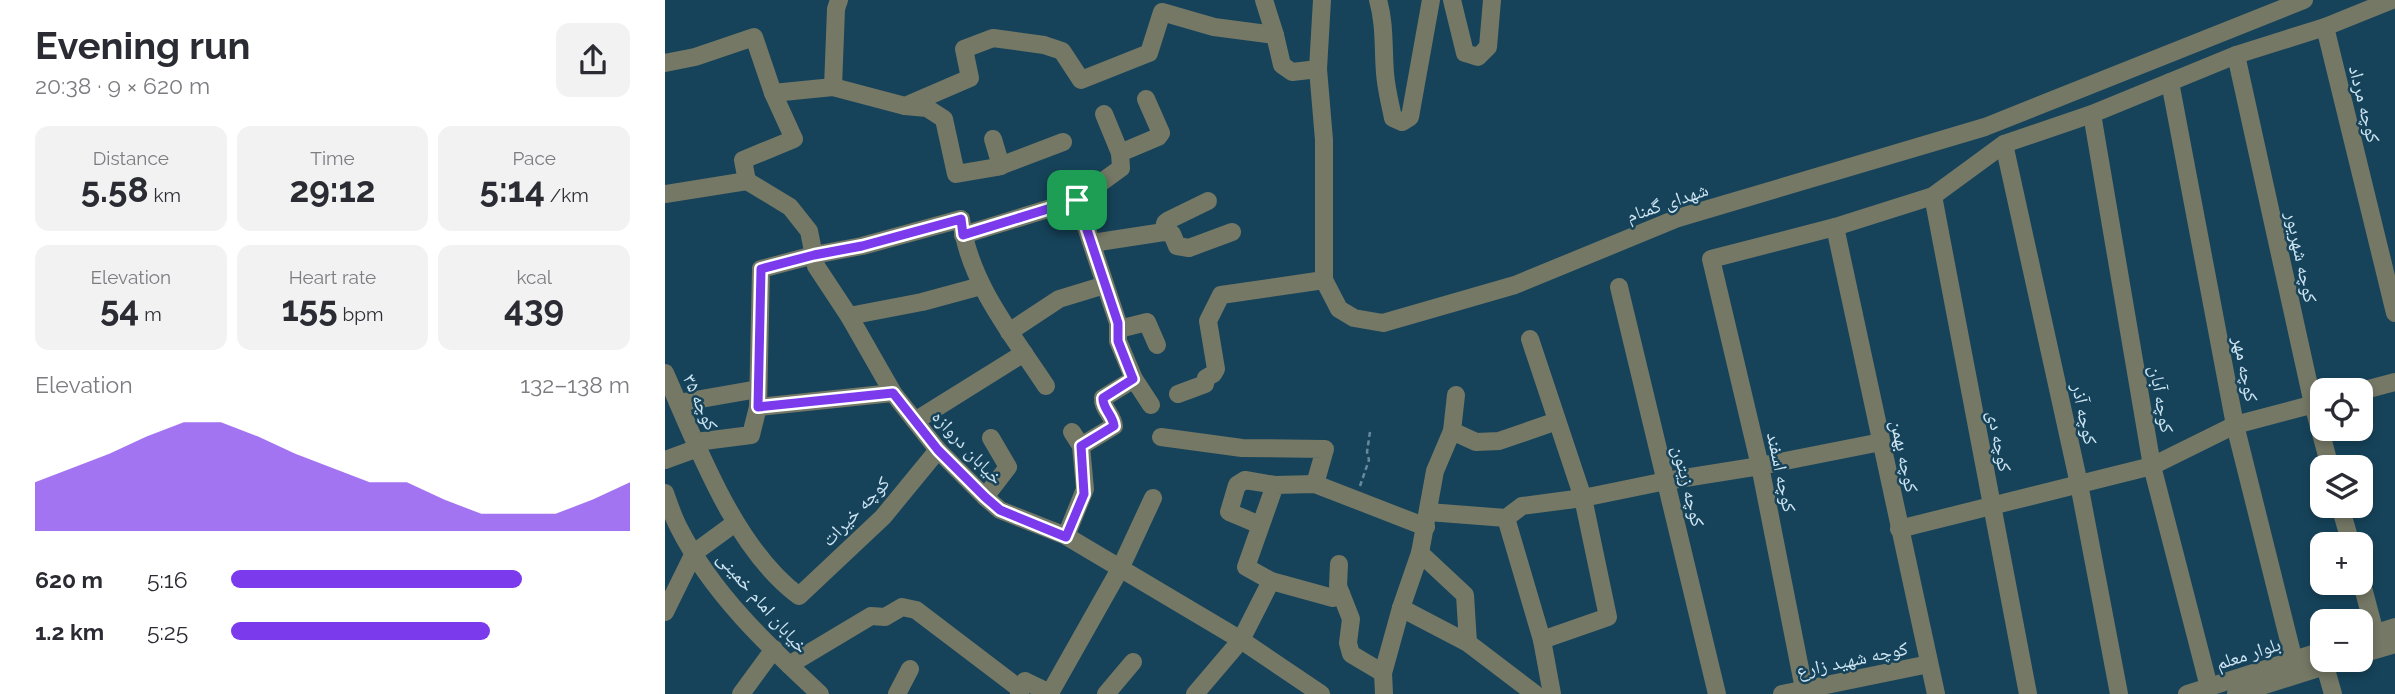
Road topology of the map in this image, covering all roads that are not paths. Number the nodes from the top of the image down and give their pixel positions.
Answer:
1 (839, 0) edge
2 (1264, 0) edge
3 (1322, 0) edge
4 (1378, 0) edge
5 (1431, 0) edge
6 (1452, 0) edge
7 (1492, 0) edge
8 (2304, 0) edge
9 (2392, 0) edge
10 (2325, 27) junction
11 (1275, 35) junction
12 (2236, 55) junction
13 (665, 62) edge
14 (1318, 69) junction
15 (2170, 82) junction
16 (833, 87) junction
17 (773, 93) junction
18 (1146, 99) dead end
19 (905, 106) junction
20 (1104, 114) dead end
21 (2092, 114) junction
22 (993, 139) dead end
23 (1063, 142) dead end
24 (2004, 144) junction
25 (1120, 153) junction
26 (1001, 166) junction
27 (747, 181) junction
28 (665, 194) edge
29 (1933, 196) junction
30 (1077, 200) junction
31 (1208, 201) dead end
32 (1835, 227) junction
33 (1164, 232) junction
34 (1232, 232) dead end
35 (963, 235) junction
36 (1092, 243) junction
37 (814, 255) junction
38 (1324, 280) junction
39 (1105, 285) junction
40 (981, 286) junction
41 (1619, 287) dead end
42 (2395, 313) edge
43 (849, 316) junction
44 (1119, 329) junction
45 (1009, 332) junction
46 (1530, 339) dead end
47 (1157, 345) dead end
48 (1024, 353) junction
49 (665, 373) edge
50 (2312, 378) edge
51 (1133, 379) junction
52 (2395, 382) edge
53 (1047, 386) dead end
54 (2373, 388) edge
55 (893, 393) junction
56 (1178, 394) dead end
57 (1456, 395) dead end
58 (758, 398) junction
59 (678, 402) junction
60 (1151, 405) dead end
61 (2310, 405) edge
62 (915, 421) junction
63 (1557, 421) junction
64 (2235, 425) junction
65 (1452, 431) junction
66 (1160, 437) dead end
67 (991, 438) dead end
68 (1881, 442) junction
69 (697, 445) junction
70 (938, 450) junction
71 (665, 460) edge
72 (1760, 466) junction
73 (2152, 466) junction
74 (1666, 481) junction
75 (1315, 484) junction
76 (2079, 484) junction
77 (1275, 485) junction
78 (665, 493) edge
79 (985, 497) junction
80 (1153, 498) dead end
81 (1583, 498) junction
82 (1990, 505) junction
83 (1506, 519) junction
84 (1427, 520) junction
85 (736, 523) junction
86 (1260, 525) junction
87 (1899, 529) junction
88 (1066, 537) junction
89 (694, 553) junction
90 (1420, 553) junction
91 (1339, 564) dead end
92 (1120, 569) junction
93 (1271, 581) junction
94 (1341, 594) junction
95 (799, 596) joint
96 (1401, 608) junction
97 (665, 612) edge
98 (2395, 627) edge
99 (2373, 634) edge
100 (1241, 640) junction
101 (1542, 640) junction
102 (1468, 643) junction
103 (2395, 643) edge
104 (774, 649) junction
105 (2373, 650) edge
106 (2310, 660) edge
107 (2294, 661) junction
108 (1133, 662) dead end
109 (1929, 664) junction
110 (2310, 664) edge
111 (792, 668) junction
112 (910, 670) dead end
113 (2327, 672) edge
114 (1383, 673) junction
115 (2209, 687) junction
116 (1020, 691) edge
117 (1805, 692) edge
118 (741, 694) edge
119 (800, 694) edge
120 (820, 694) edge
121 (897, 694) edge
122 (1106, 694) edge
123 (1195, 694) edge
124 (1321, 694) edge
125 (1384, 694) edge
126 (1535, 694) edge
127 (1552, 694) edge
128 (1717, 694) edge
129 (1782, 694) edge
130 (1936, 694) edge
131 (2028, 694) edge
132 (2119, 694) edge
133 (2187, 694) edge
134 (2237, 694) edge
135 (2333, 694) edge

1 - 16 street
2 - 11 street
3 - 14 street, شهدای گمنام
4 - 5 street
6 - 7 street
8 - 38 street, شهدای گمنام
9 - 10 street
10 - 12 street
10 - 42 street, کوچه مرداد
11 - 14 street
11 - 19 street
12 - 15 street
12 - 50 street, کوچه شهریور
13 - 17 street
14 - 38 street, شهدای گمنام
15 - 21 street
15 - 64 street, کوچه مهر
16 - 17 street
16 - 19 street
17 - 27 street
18 - 25 street
19 - 26 street
20 - 25 street
21 - 24 street
21 - 73 street, کوچه آبان
22 - 26 street
23 - 26 street
24 - 29 street
24 - 76 street, کوچه آذر
25 - 30 street
27 - 28 street
27 - 37 street, خیابان دروازه
29 - 32 street
29 - 82 street, کوچه دی
30 - 35 street
30 - 36 street
31 - 33 street
32 - 68 street, کوچه بهمن
32 - 72 street, کوچه اسفند
33 - 34 street
33 - 36 street
35 - 37 street
35 - 40 street
36 - 39 street
37 - 43 street, خیابان دروازه
37 - 58 street
38 - 56 street
39 - 44 street
39 - 45 street
40 - 43 street
40 - 45 street
41 - 74 street, کوچه زیتون
43 - 55 street, خیابان دروازه
44 - 47 street
44 - 51 street
45 - 48 street
46 - 63 street
48 - 53 street
48 - 62 street
49 - 59 street, کوچه ۳۵
51 - 60 street
51 - 88 street
52 - 54 street
55 - 58 street
55 - 62 street, خیابان دروازه
57 - 65 street
58 - 59 street
58 - 69 street
59 - 69 street, کوچه ۳۵
61 - 64 street
62 - 70 street, خیابان دروازه
63 - 65 street
63 - 81 street
64 - 73 street
64 - 107 street, کوچه مهر
65 - 84 street
66 - 75 street
67 - 79 street
68 - 72 street
68 - 87 street, کوچه بهمن
69 - 71 street
69 - 85 street, کوچه ۳۵
70 - 79 street, خیابان دروازه
70 - 95 street, کوچه خیرات
72 - 74 street
72 - 117 street, کوچه اسفند
73 - 76 street
73 - 115 street, کوچه آبان
74 - 81 street
74 - 128 street, کوچه زیتون
75 - 77 street
75 - 84 street
76 - 82 street
76 - 132 street, کوچه آذر
77 - 86 street
77 - 86 street
78 - 89 street, خیابان امام خمینی
79 - 88 street, خیابان دروازه
80 - 92 street
81 - 83 street
81 - 101 street
82 - 87 street
82 - 131 street, کوچه دی
83 - 84 street
83 - 101 street
84 - 90 street
85 - 89 street
85 - 95 street, کوچه ۳۵
86 - 93 street
87 - 109 street, کوچه بهمن
88 - 92 street, خیابان دروازه
89 - 97 street
89 - 104 street, خیابان امام خمینی
90 - 96 street
90 - 102 street
91 - 94 street
92 - 100 street, خیابان دروازه
92 - 116 street
93 - 94 street
93 - 100 street
94 - 114 street
96 - 102 street
96 - 114 street
98 - 99 street
100 - 123 street
100 - 124 street, خیابان دروازه
101 - 127 street
102 - 126 street
103 - 105 street
104 - 111 street, خیابان امام خمینی
104 - 118 street
106 - 107 street, بلوار معلم
107 - 115 street, بلوار معلم
108 - 122 street
109 - 117 street, کوچه شهید زارع
109 - 130 street, کوچه بهمن
110 - 134 street, بلوار معلم
111 - 116 street
111 - 119 street
111 - 120 street, خیابان امام خمینی
112 - 121 street
113 - 135 street
114 - 125 street
115 - 133 street, بلوار معلم
117 - 129 street, کوچه شهید زارع

